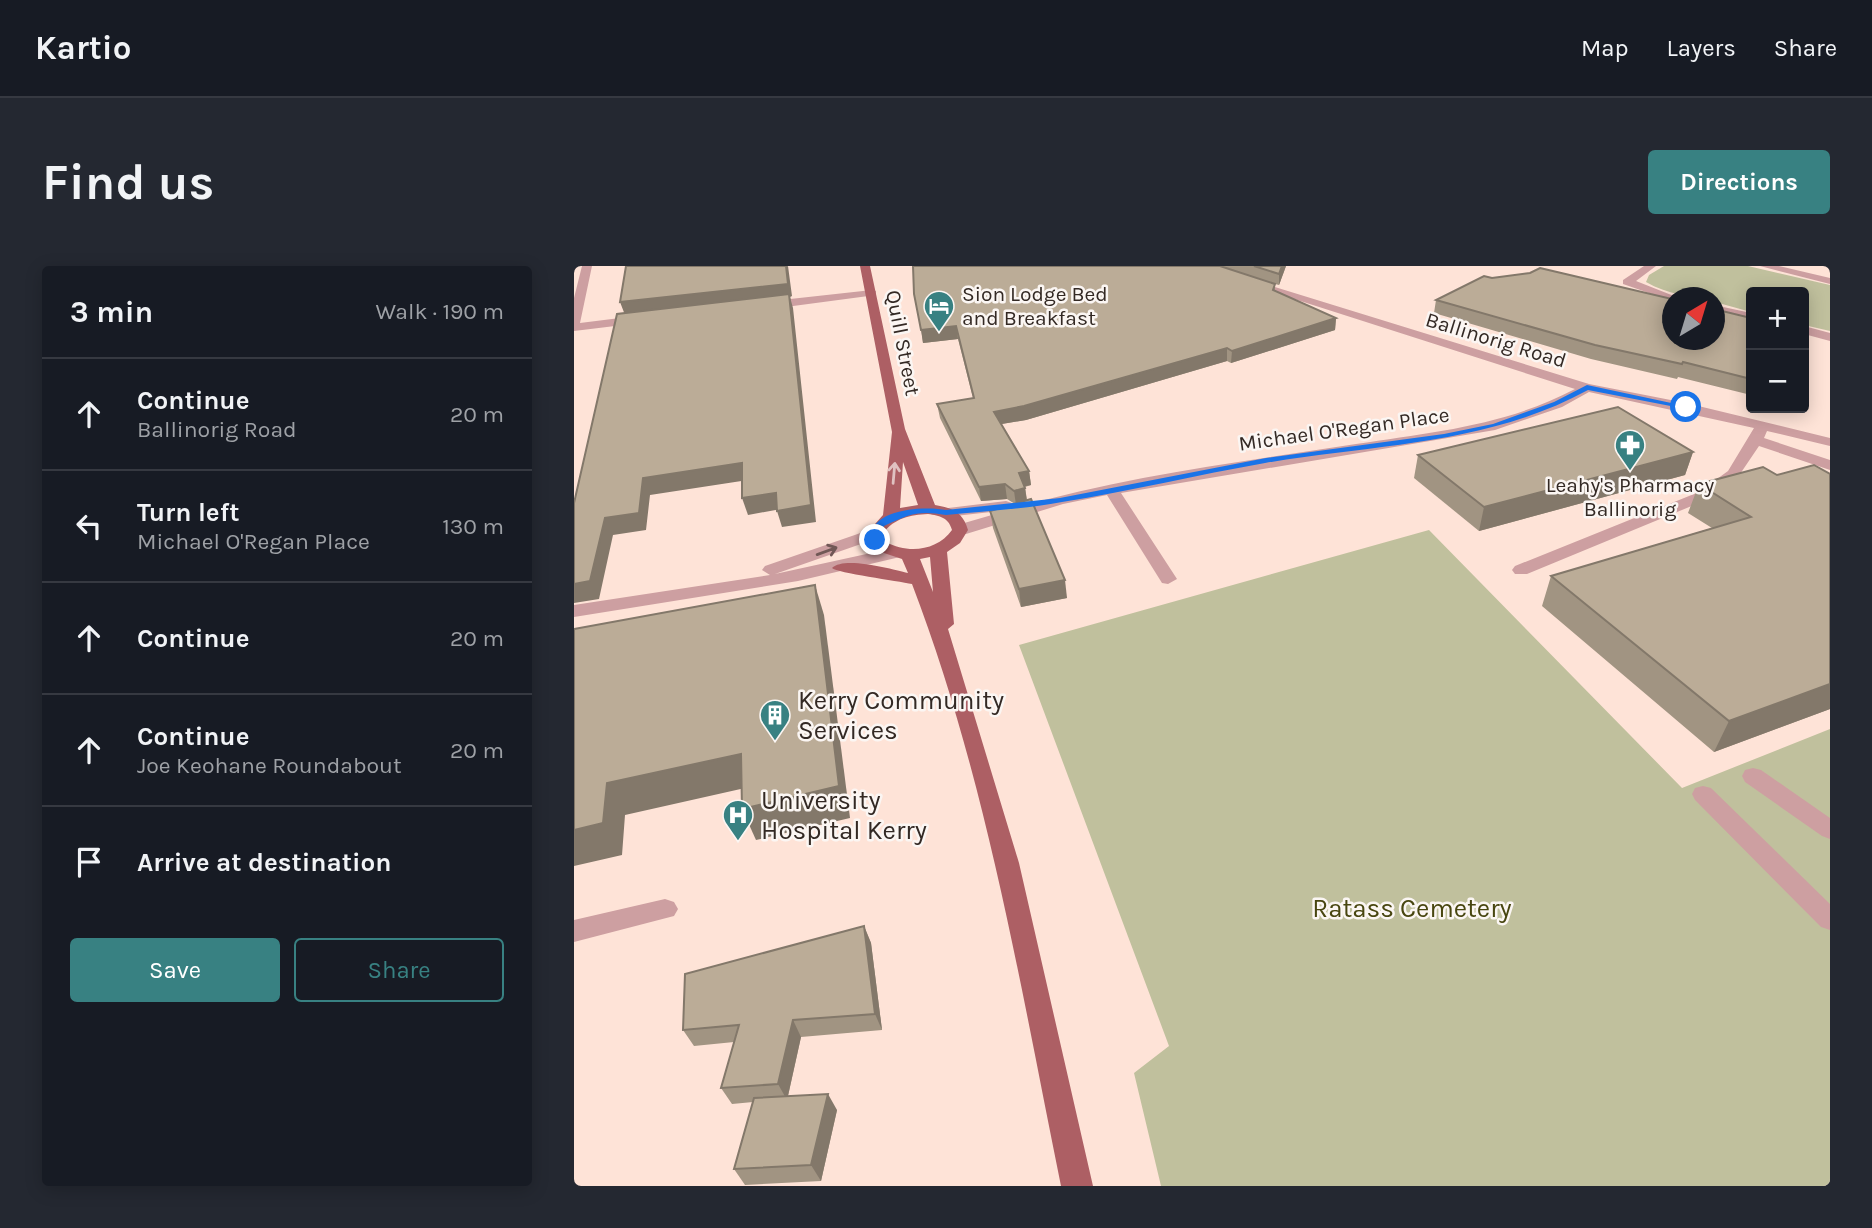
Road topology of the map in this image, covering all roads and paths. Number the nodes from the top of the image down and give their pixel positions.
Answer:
1 (587, 266) edge
2 (865, 266) edge
3 (1196, 266) edge
4 (1651, 266) edge
5 (1765, 266) edge
6 (1830, 281) edge
7 (872, 293) junction
8 (1662, 294) edge
9 (748, 307) edge
10 (1725, 311) edge
11 (1746, 316) edge
12 (654, 318) edge
13 (574, 325) edge
14 (1809, 331) edge
15 (1830, 337) edge
16 (1587, 387) junction
17 (898, 429) junction
18 (1759, 433) junction
19 (1830, 442) edge
20 (1830, 465) edge
21 (1111, 490) junction
22 (1060, 500) junction
23 (928, 509) junction
24 (946, 513) junction
25 (891, 517) junction
26 (960, 530) junction
27 (875, 533) junction
28 (938, 549) junction
29 (902, 554) junction
30 (841, 568) junction
31 (1521, 570) dead end
32 (1168, 579) dead end
33 (920, 582) junction
34 (716, 587) junction
35 (574, 611) edge
36 (947, 650) junction
37 (1754, 776) dead end
38 (1703, 794) dead end
39 (1830, 830) edge
40 (664, 909) dead end
41 (1830, 920) edge
42 (574, 931) edge
43 (1077, 1186) edge

1 - 13 street
2 - 7 main road, Quill Street
3 - 16 street, Ballinorig Road
4 - 8 street
5 - 6 street
7 - 9 street
7 - 17 main road, Quill Street
10 - 11 street
12 - 13 street
14 - 15 street
16 - 18 street, Ballinorig Road
16 - 21 street, Michael O'Regan Place
17 - 23 main road, Quill Street
25 -> 17 main road, Quill Street
18 - 19 street, Ballinorig Road
18 - 20 street
18 - 31 street
21 - 22 street, Michael O'Regan Place
21 - 32 street
22 - 24 street
22 - 26 street
23 - 24 main road
23 - 25 main road
24 - 26 main road
25 - 27 main road
26 - 28 main road
27 - 29 main road
34 -> 27 street
28 - 29 main road
28 - 36 main road
29 - 30 street
29 - 33 main road
30 - 33 main road
30 - 34 street
33 - 36 main road
34 - 35 street
36 - 43 main road
37 - 39 street
38 - 41 street
40 - 42 street

